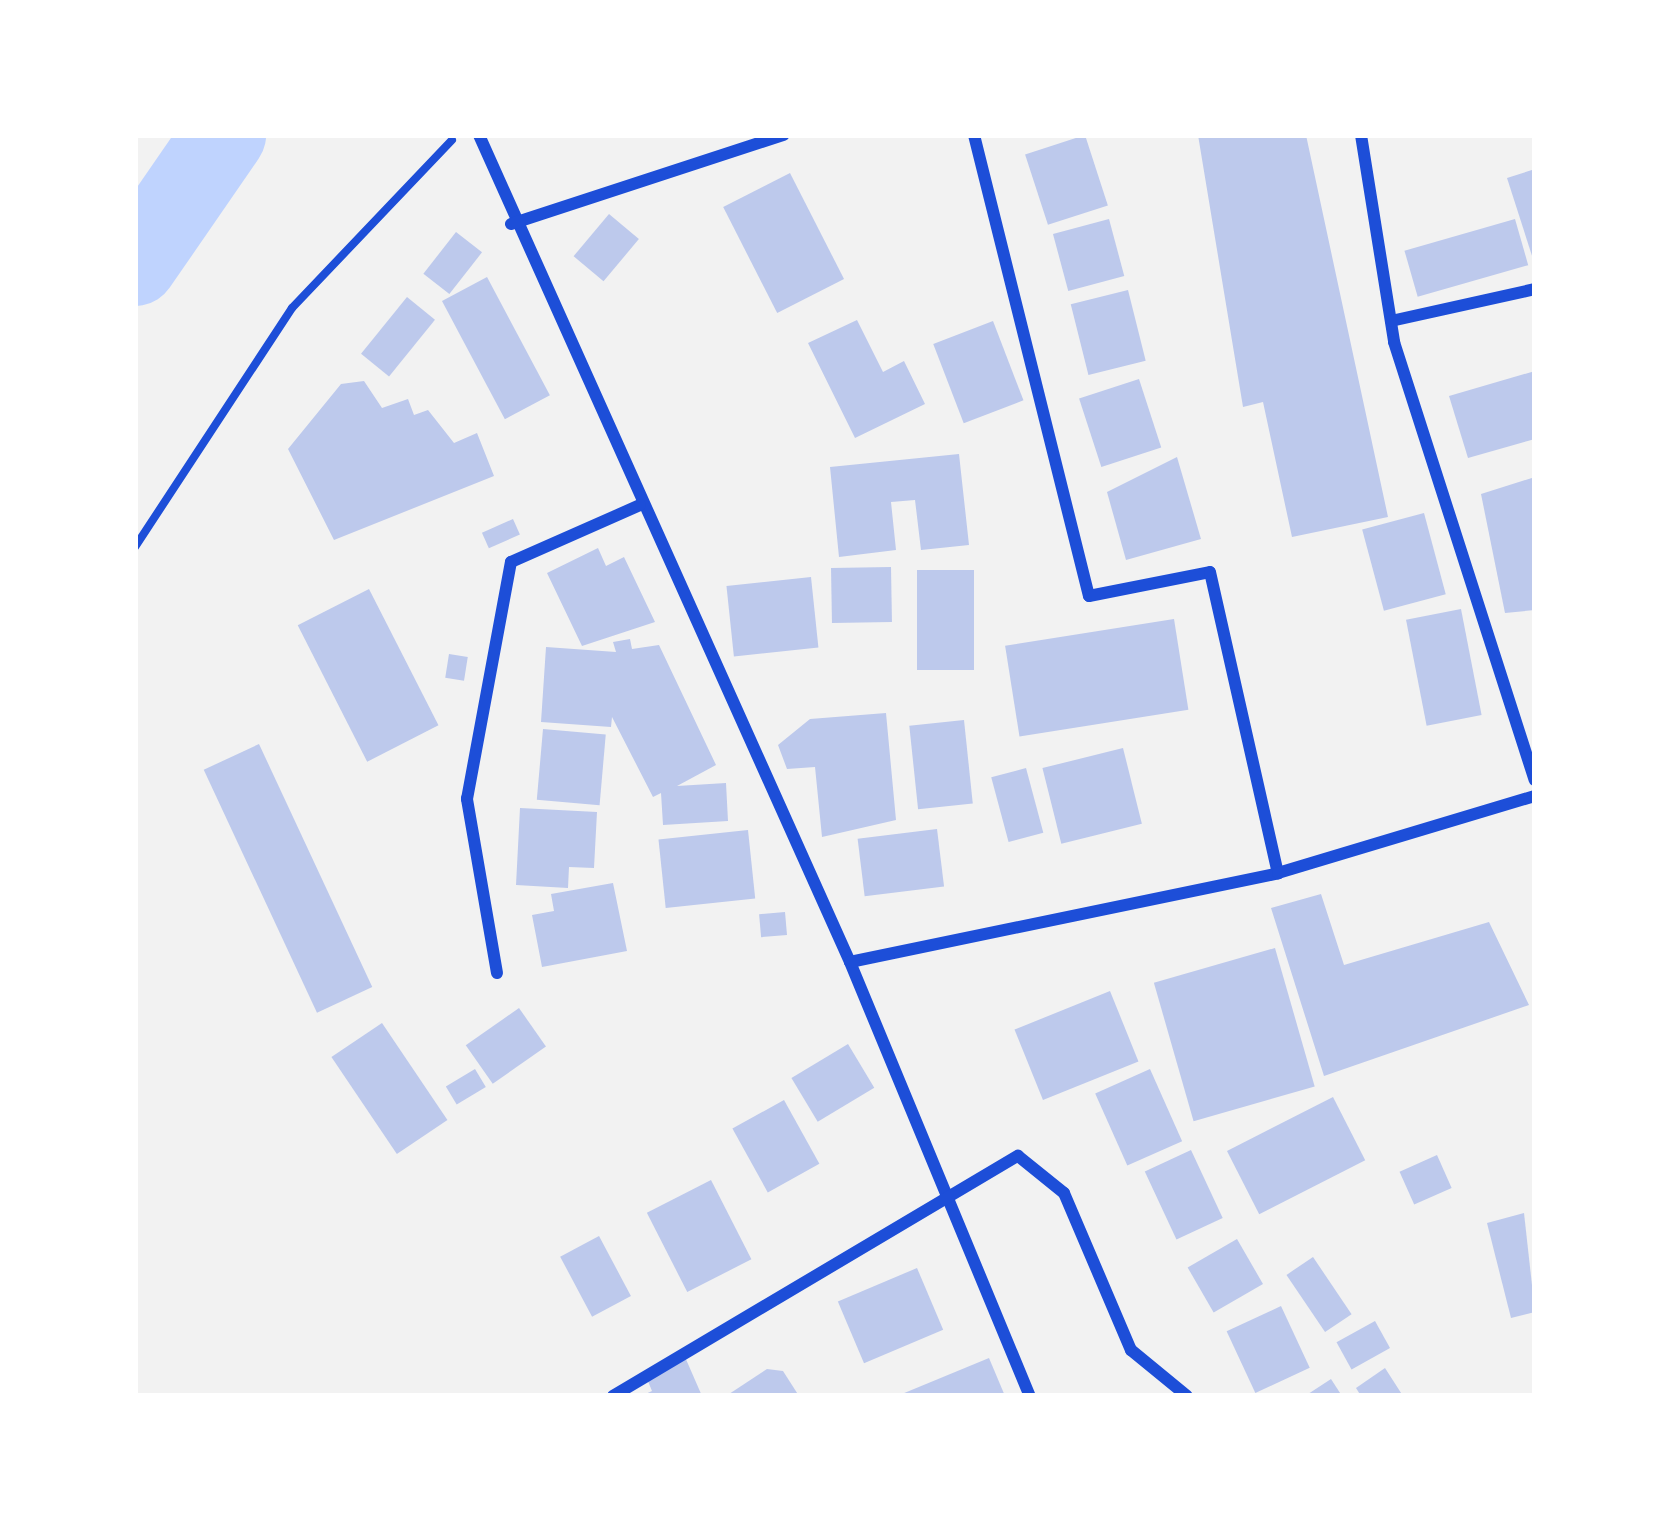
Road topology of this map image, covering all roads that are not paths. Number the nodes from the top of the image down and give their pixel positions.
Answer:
1 (479, 135) edge
2 (784, 135) edge
3 (974, 135) edge
4 (1361, 135) edge
5 (511, 224) junction
6 (1535, 289) edge
7 (1391, 321) junction
8 (640, 506) junction
9 (1535, 780) edge
10 (1535, 796) edge
11 (1278, 873) junction
12 (850, 962) junction
13 (496, 973) dead end
14 (945, 1198) junction
15 (613, 1396) edge
16 (1030, 1396) edge
17 (1187, 1396) edge

1 - 5 street
2 - 5 street
3 - 11 street
4 - 7 street
5 - 8 street
6 - 7 street
7 - 9 street
8 - 12 street
8 - 13 street
10 - 11 street
11 - 12 street
12 - 14 street
14 - 15 street
14 - 16 street
14 - 17 street

